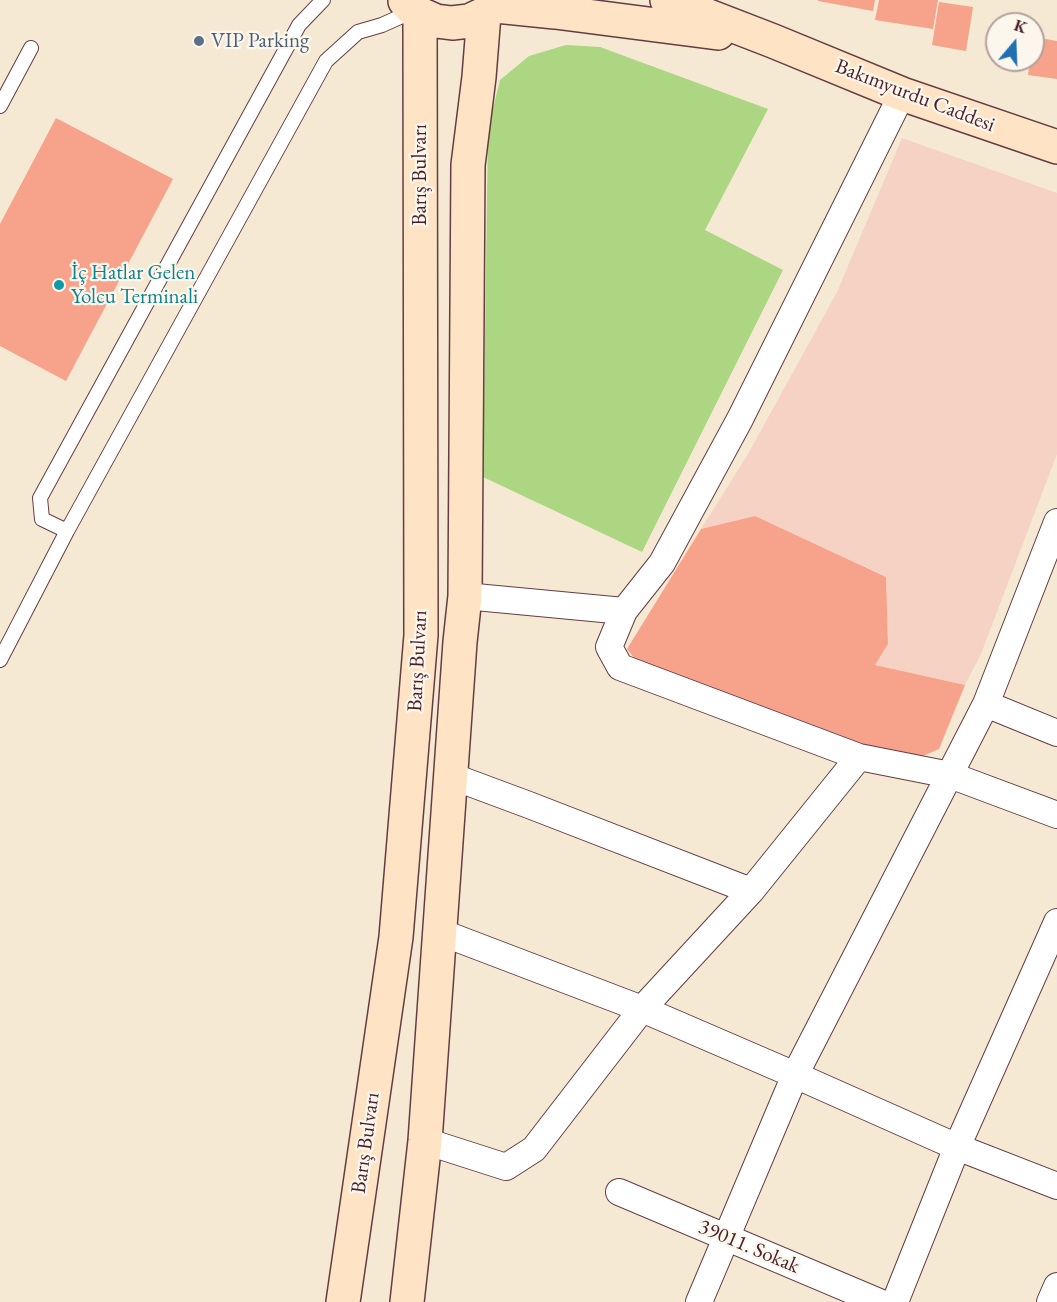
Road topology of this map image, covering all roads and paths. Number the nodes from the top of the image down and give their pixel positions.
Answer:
1 (323, 0) edge
2 (667, 0) edge
3 (493, 7) edge
4 (413, 8) edge
5 (773, 40) junction
6 (31, 48) dead end
7 (902, 94) junction
8 (0, 106) edge
9 (1057, 147) edge
10 (1057, 522) edge
11 (68, 531) junction
12 (465, 596) junction
13 (624, 611) junction
14 (0, 660) edge
15 (986, 704) junction
16 (1057, 734) edge
17 (859, 757) junction
18 (950, 775) junction
19 (451, 776) junction
20 (1057, 815) edge
21 (751, 891) junction
22 (1057, 922) edge
23 (440, 932) junction
24 (642, 1009) junction
25 (795, 1075) junction
26 (425, 1141) junction
27 (957, 1147) junction
28 (1057, 1186) edge
29 (619, 1192) dead end
30 (727, 1237) junction
31 (1057, 1286) edge
32 (343, 1302) edge
33 (407, 1302) edge
34 (699, 1302) edge
35 (879, 1302) edge
36 (895, 1302) edge
37 (1050, 1302) edge

1 - 11 lane
2 - 5 main road, Bakımyurdu Caddesi
3 - 4 main road
3 - 5 main road, Bakımyurdu Caddesi
3 - 12 main road, Barış Bulvarı
4 - 11 lane
4 - 32 main road, Barış Bulvarı
5 - 7 main road, Bakımyurdu Caddesi
6 - 8 lane
7 - 9 main road, Bakımyurdu Caddesi
7 - 13 street
10 - 15 street
11 - 14 lane
12 - 13 street
12 - 19 main road, Barış Bulvarı
13 - 17 street
15 - 16 street
15 - 18 street
17 - 18 street
17 - 21 street
18 - 20 street
18 - 25 street
19 - 21 street
19 - 23 main road, Barış Bulvarı
21 - 24 street
22 - 27 street
23 - 24 street
23 - 26 main road, Barış Bulvarı
24 - 25 street
24 - 26 street
25 - 27 street
25 - 30 street
26 - 33 main road, Barış Bulvarı
27 - 28 street
27 - 36 street
29 - 30 street, 39011. Sokak
30 - 34 street
30 - 35 street, 39011. Sokak
31 - 37 street

